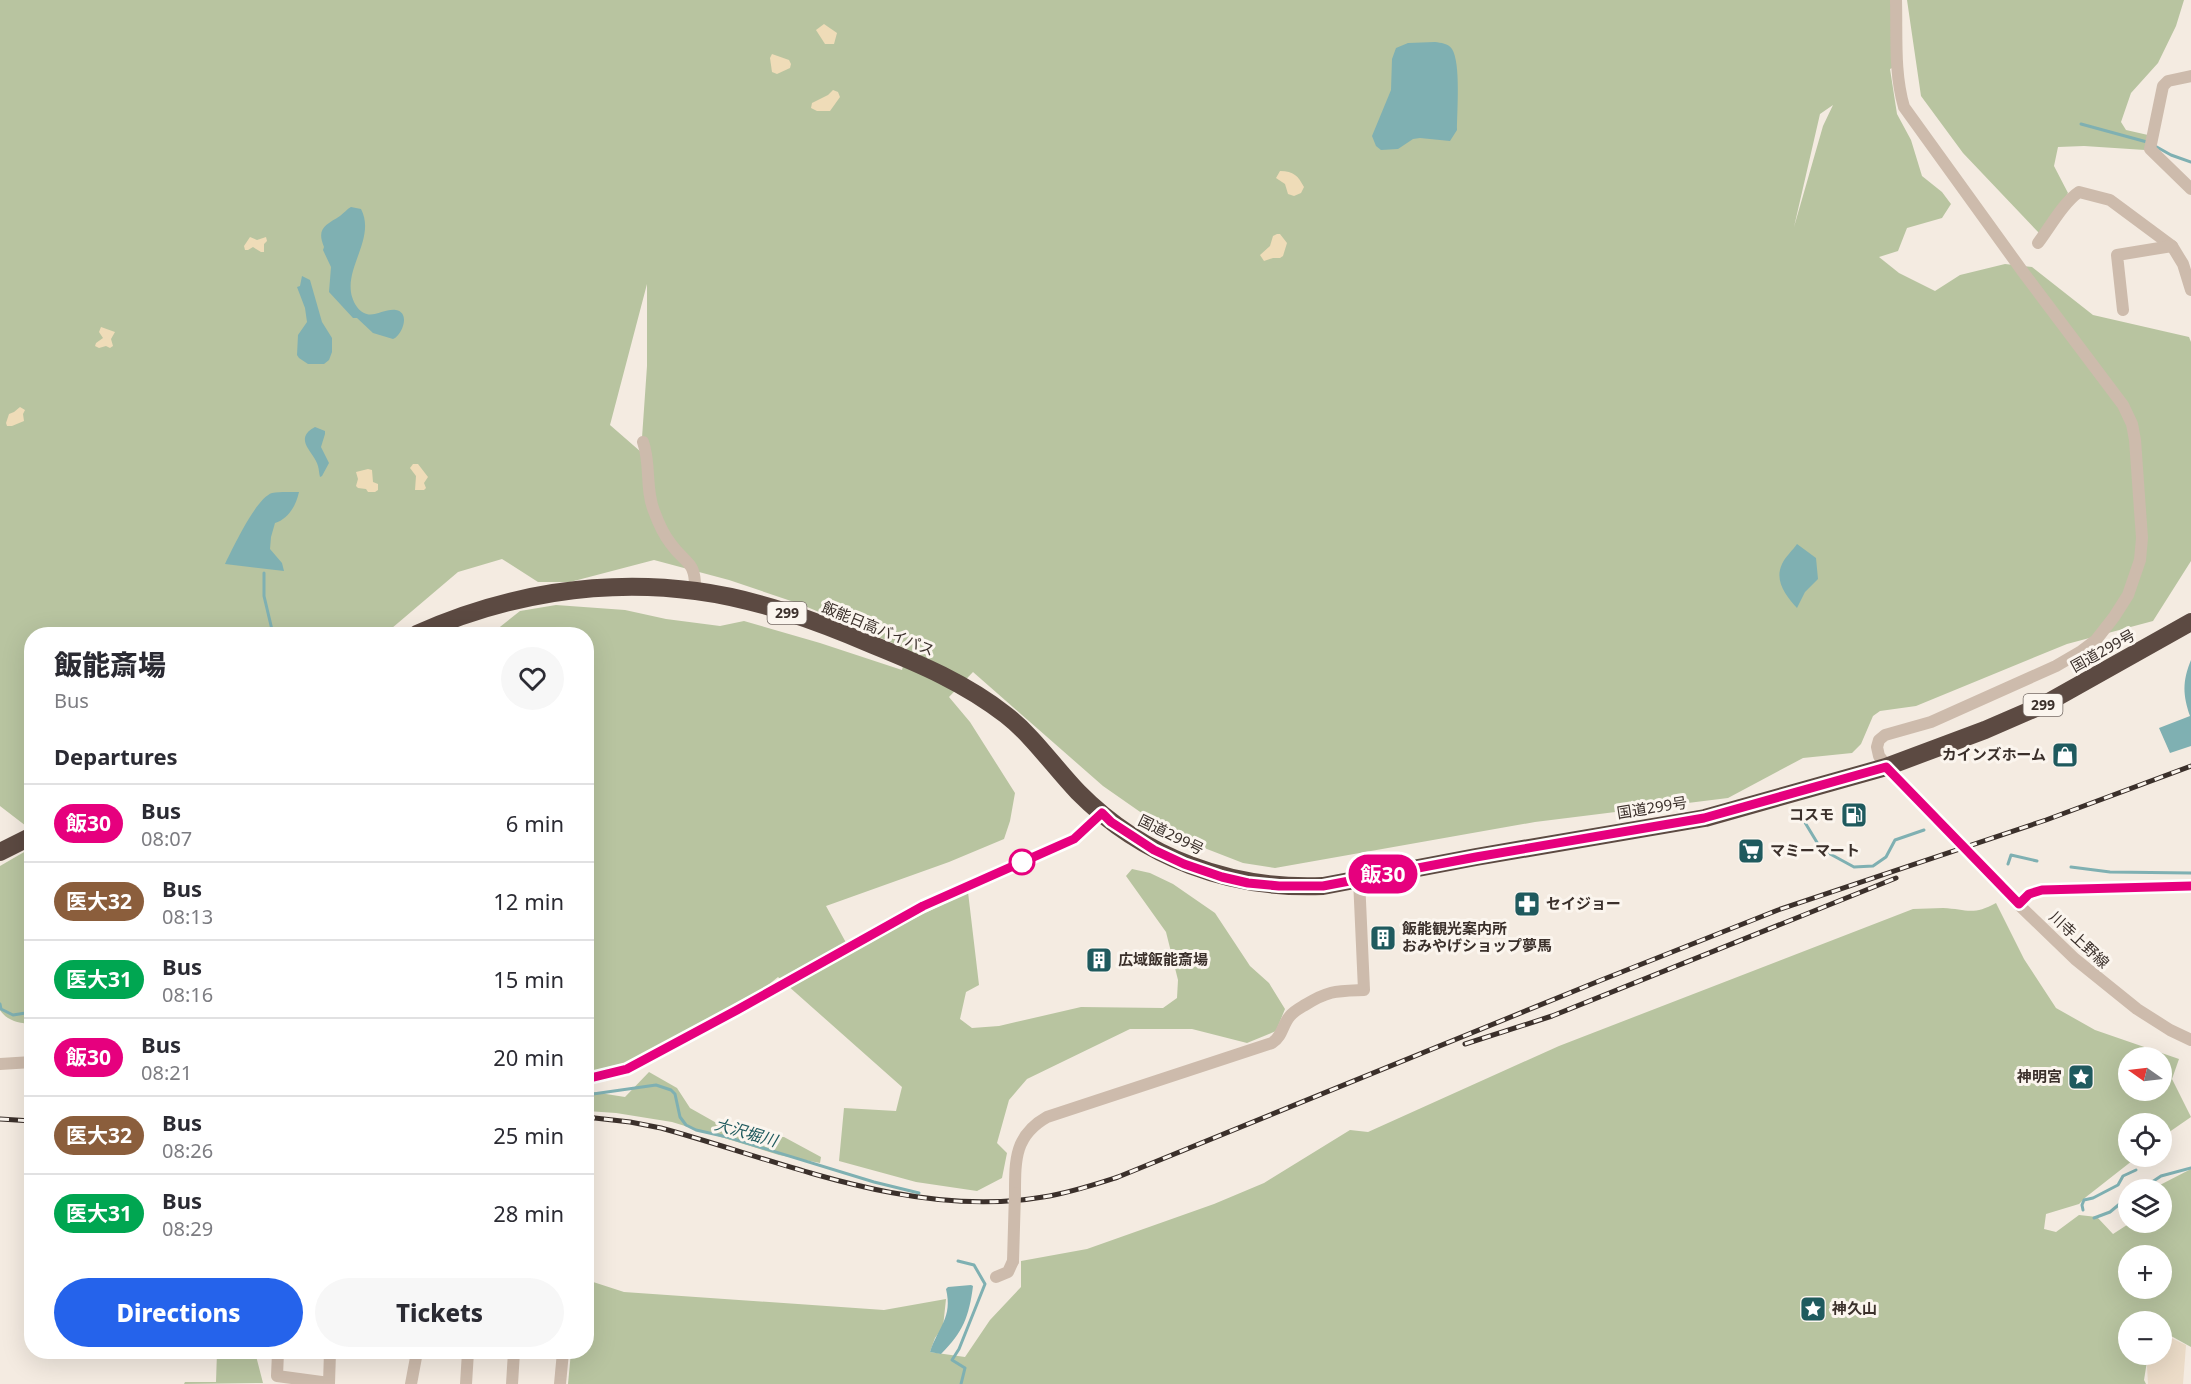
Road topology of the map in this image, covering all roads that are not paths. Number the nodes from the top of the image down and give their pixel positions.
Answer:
1 (1896, 0) edge
2 (2191, 76) edge
3 (2191, 189) edge
4 (2038, 243) dead end
5 (2172, 246) junction
6 (2191, 290) edge
7 (2122, 310) dead end
8 (643, 442) dead end
9 (695, 591) junction
10 (2191, 622) edge
11 (435, 627) edge
12 (1886, 767) junction
13 (1102, 813) junction
14 (24, 840) edge
15 (0, 852) edge
16 (1359, 879) junction
17 (2191, 886) edge
18 (2019, 904) junction
19 (2191, 1040) edge
20 (24, 1062) edge
21 (0, 1064) edge
22 (594, 1077) edge
23 (996, 1277) dead end
24 (278, 1359) edge
25 (330, 1359) edge
26 (416, 1359) edge
27 (468, 1359) edge
28 (514, 1359) edge
29 (562, 1359) edge
30 (329, 1383) edge
31 (411, 1384) edge
32 (466, 1384) edge
33 (512, 1384) edge
34 (560, 1384) edge

1 - 12 street
2 - 3 street
4 - 5 street
5 - 6 street
5 - 7 street
8 - 9 street
9 - 11 highway, 飯能日高バイパス / 299
9 - 13 highway, 飯能日高バイパス / 299
10 - 12 highway, 国道299号 / 299
12 - 16 highway, 国道299号 / 299
12 - 18 street, 川寺上野線
13 - 16 highway, 国道299号 / 299
13 - 22 street
14 - 15 highway
16 - 23 street, bridge
17 - 18 street
18 - 19 street, 川寺上野線
20 - 21 street
24 - 30 street
25 - 30 street
26 - 31 street
27 - 32 street
28 - 33 street
29 - 34 street

